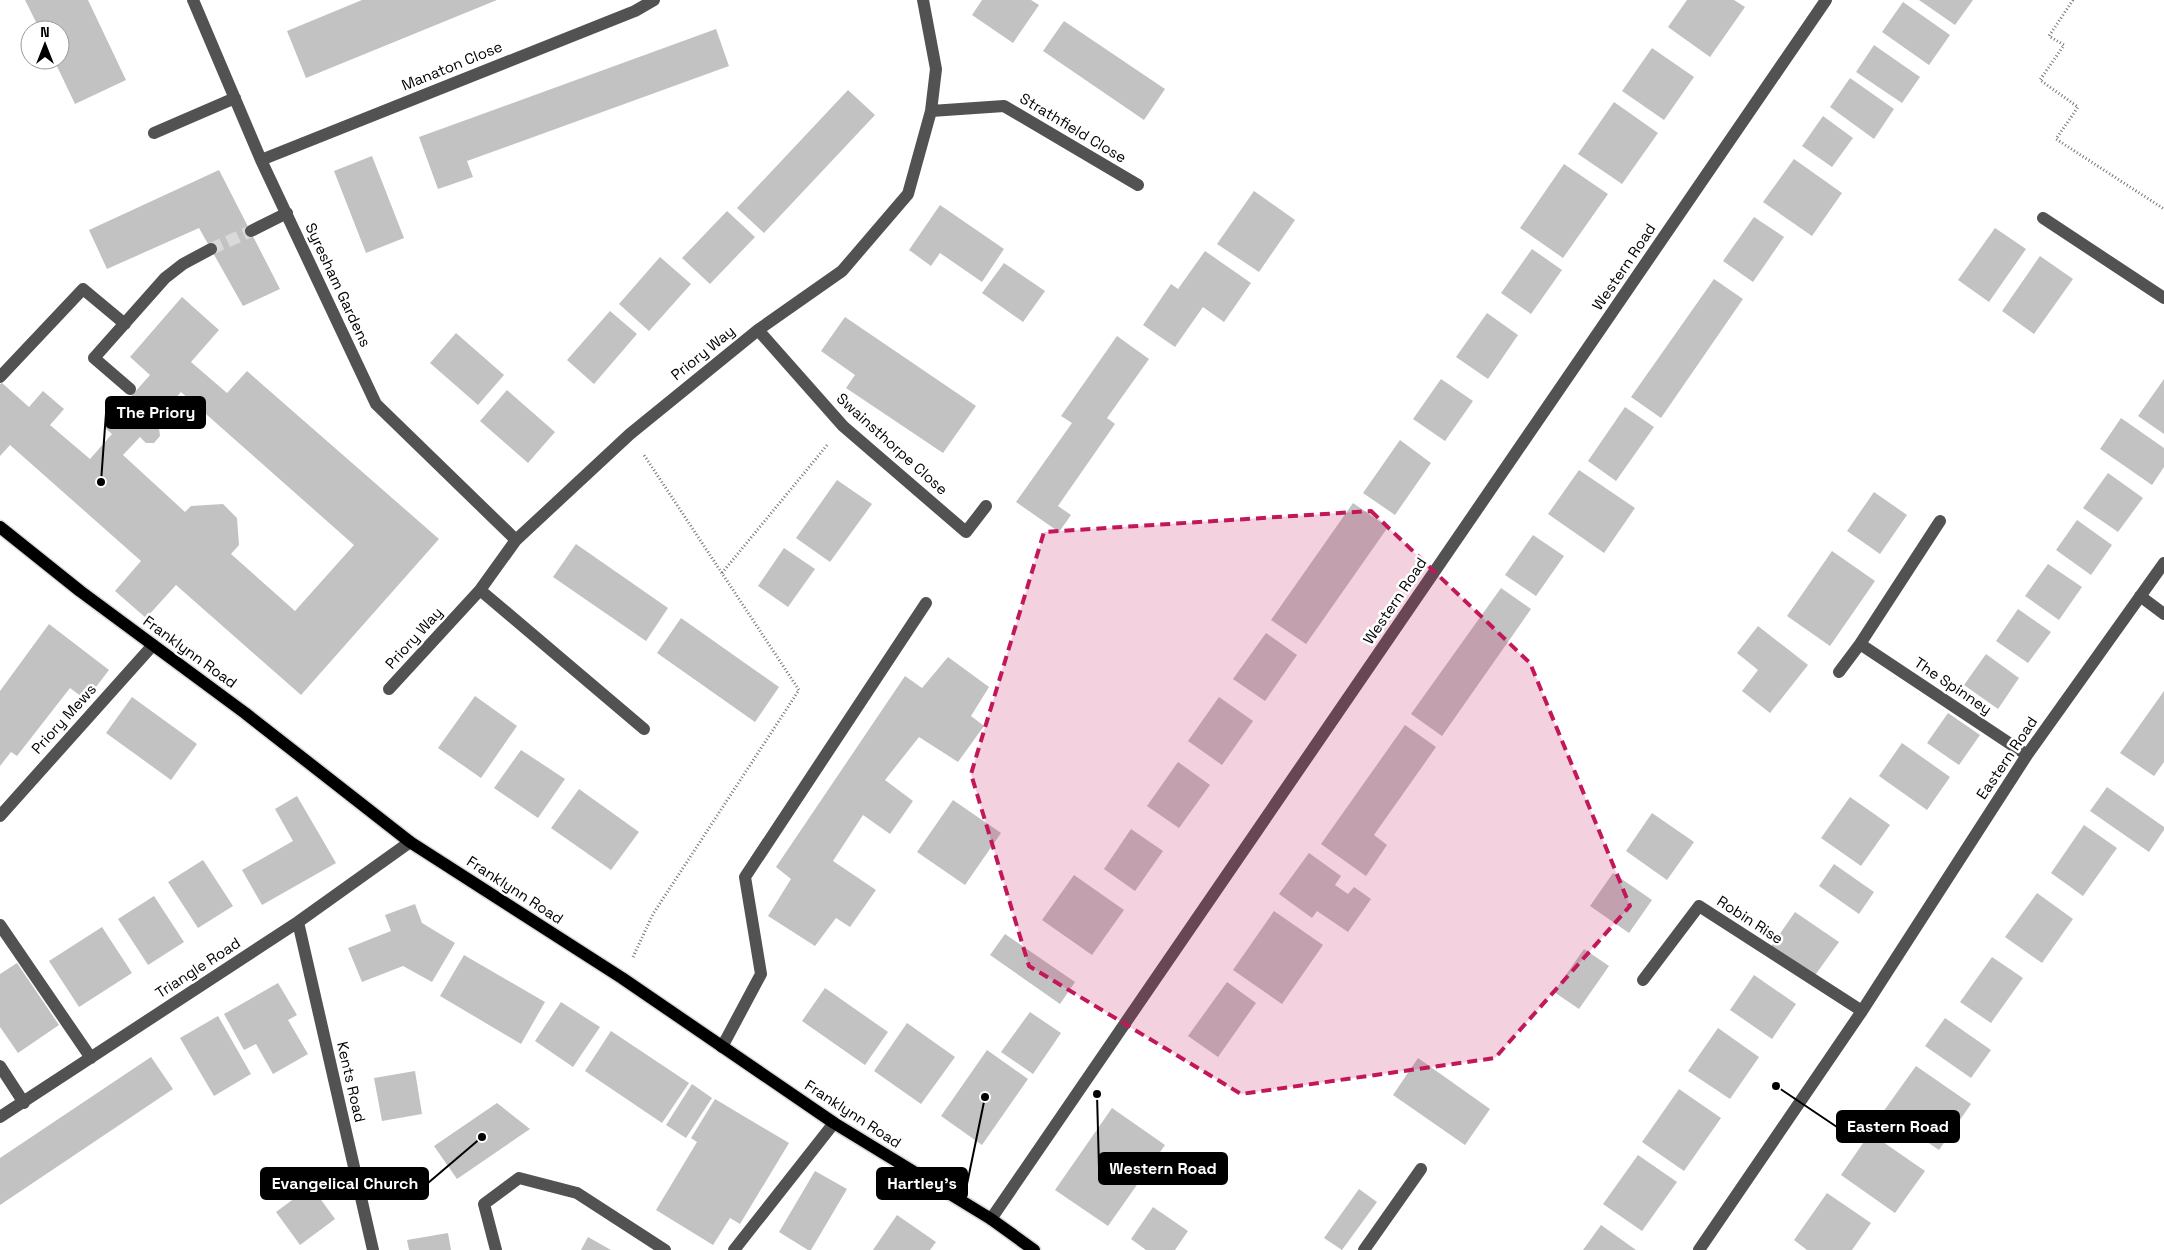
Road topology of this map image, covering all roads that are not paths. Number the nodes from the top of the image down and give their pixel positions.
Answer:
1 (193, 0) edge
2 (654, 0) edge
3 (923, 0) edge
4 (1826, 0) edge
5 (235, 98) junction
6 (930, 111) junction
7 (154, 133) dead end
8 (261, 160) junction
9 (1138, 185) dead end
10 (287, 213) junction
11 (2043, 218) dead end
12 (251, 231) tunnel mouth
13 (211, 249) tunnel mouth
14 (2164, 298) edge
15 (125, 324) junction
16 (758, 330) junction
17 (0, 377) edge
18 (130, 389) dead end
19 (986, 506) dead end
20 (1940, 521) dead end
21 (0, 527) edge
22 (516, 540) junction
23 (2164, 563) edge
24 (480, 590) junction
25 (2140, 596) junction
26 (926, 603) dead end
27 (2164, 614) edge
28 (1860, 644) junction
29 (153, 645) junction
30 (1839, 672) dead end
31 (389, 689) dead end
32 (644, 729) dead end
33 (2027, 755) junction
34 (0, 816) edge
35 (410, 842) junction
36 (298, 922) junction
37 (0, 925) edge
38 (1643, 980) dead end
39 (1862, 1011) junction
40 (722, 1047) junction
41 (91, 1058) junction
42 (0, 1066) edge
43 (24, 1102) junction
44 (0, 1117) edge
45 (834, 1123) junction
46 (1421, 1169) dead end
47 (991, 1219) junction
48 (373, 1250) edge
49 (496, 1250) edge
50 (665, 1250) edge
51 (734, 1250) edge
52 (1034, 1250) edge
53 (1364, 1250) edge
54 (1698, 1250) edge

1 - 5 street, Syresham Gardens
2 - 8 street, Manaton Close
3 - 6 street, Priory Way
4 - 47 street, Western Road
5 - 7 street
5 - 8 street, Syresham Gardens
6 - 9 street, Strathfield Close
6 - 16 street, Priory Way
8 - 10 street, Syresham Gardens
10 - 12 street
10 - 22 street, Syresham Gardens
11 - 14 street
13 - 15 street
15 - 17 street
15 - 18 street
16 - 19 street, Swainsthorpe Close
16 - 22 street, Priory Way
20 - 28 street
21 - 29 main road, Franklynn Road
22 - 24 street, Priory Way
23 - 25 street, Eastern Road
24 - 31 street, Priory Way
24 - 32 street
25 - 27 street
25 - 33 street, Eastern Road
26 - 40 street
28 - 30 street
28 - 33 street, The Spinney
29 - 34 street, Priory Mews
29 - 35 main road, Franklynn Road
33 - 39 street, Eastern Road
35 - 36 street, Triangle Road
35 - 40 main road, Franklynn Road
36 - 41 street, Triangle Road
36 - 48 street, Kents Road
37 - 41 street
38 - 39 street, Robin Rise
39 - 54 street, Eastern Road
40 - 45 main road, Franklynn Road
41 - 43 street, Triangle Road
42 - 43 street
43 - 44 street, Triangle Road
45 - 47 main road, Franklynn Road
45 - 51 street
46 - 53 street
47 - 52 main road, Franklynn Road
49 - 50 street

